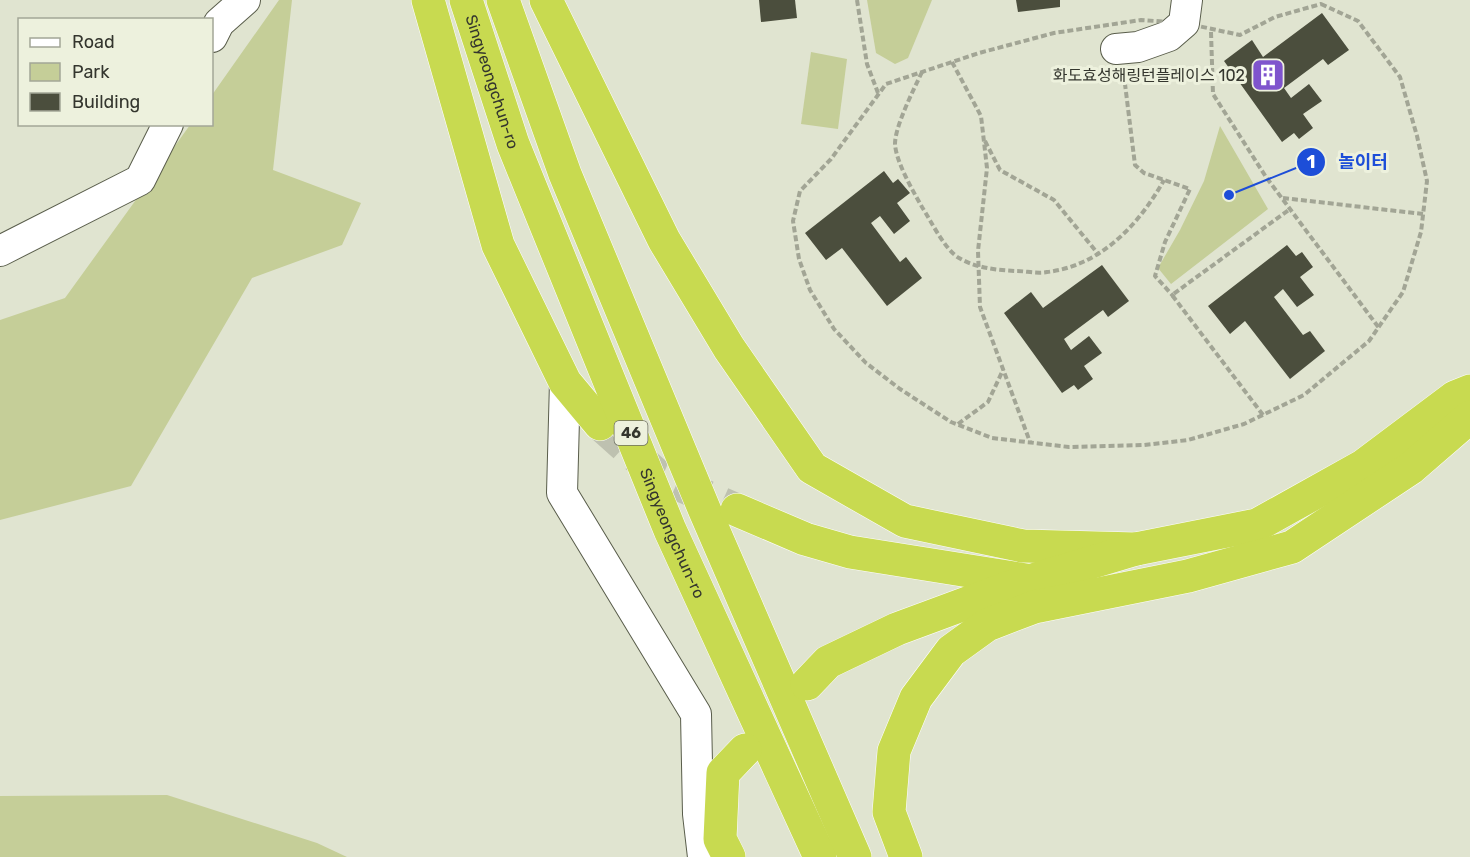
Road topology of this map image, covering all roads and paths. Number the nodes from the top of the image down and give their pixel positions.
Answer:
1 (245, 0) edge
2 (428, 0) edge
3 (466, 0) edge
4 (503, 0) edge
5 (546, 0) edge
6 (857, 0) edge
7 (1194, 17) edge
8 (213, 35) edge
9 (952, 62) junction
10 (1119, 62) joint
11 (922, 72) junction
12 (879, 94) junction
13 (167, 126) edge
14 (983, 138) junction
15 (1164, 180) junction
16 (1282, 198) junction
17 (1290, 209) junction
18 (1423, 214) junction
19 (0, 251) edge
20 (1099, 255) junction
21 (979, 267) junction
22 (1176, 300) junction
23 (1378, 328) junction
24 (1003, 369) junction
25 (565, 382) junction
26 (1466, 394) edge
27 (1263, 415) junction
28 (600, 424) tunnel mouth
29 (958, 424) junction
30 (1030, 442) junction
31 (1470, 444) edge
32 (1411, 468) junction
33 (737, 510) tunnel mouth
34 (1137, 549) junction
35 (1031, 580) junction
36 (1127, 587) junction
37 (807, 684) dead end
38 (745, 750) dead end
39 (703, 857) edge
40 (729, 857) edge
41 (820, 857) edge
42 (855, 857) edge
43 (906, 857) edge

1 - 8 lane
2 - 25 highway
3 - 41 highway, Singyeongchun-ro / 46
4 - 42 highway, 46
5 - 34 highway
6 - 12 path
7 - 9 path
7 - 10 lane
7 - 16 path
7 - 18 path
9 - 11 path
9 - 14 path
10 - 15 path
11 - 12 path
11 - 21 path
12 - 29 path
13 - 19 lane
14 - 20 path
14 - 21 path
15 - 20 path
15 - 22 path
16 - 17 path
16 - 18 path
17 - 22 path
17 - 23 path
18 - 23 path
20 - 21 path
21 - 24 path
22 - 27 path
23 - 27 path
24 - 29 path
24 - 30 path
25 - 28 highway
25 - 39 lane
26 - 32 highway
26 - 34 highway
27 - 30 path
29 - 30 path
31 - 32 highway
32 - 36 highway
33 - 35 highway
34 - 35 highway
35 - 36 highway
35 - 37 highway
36 - 43 highway
38 - 40 highway

